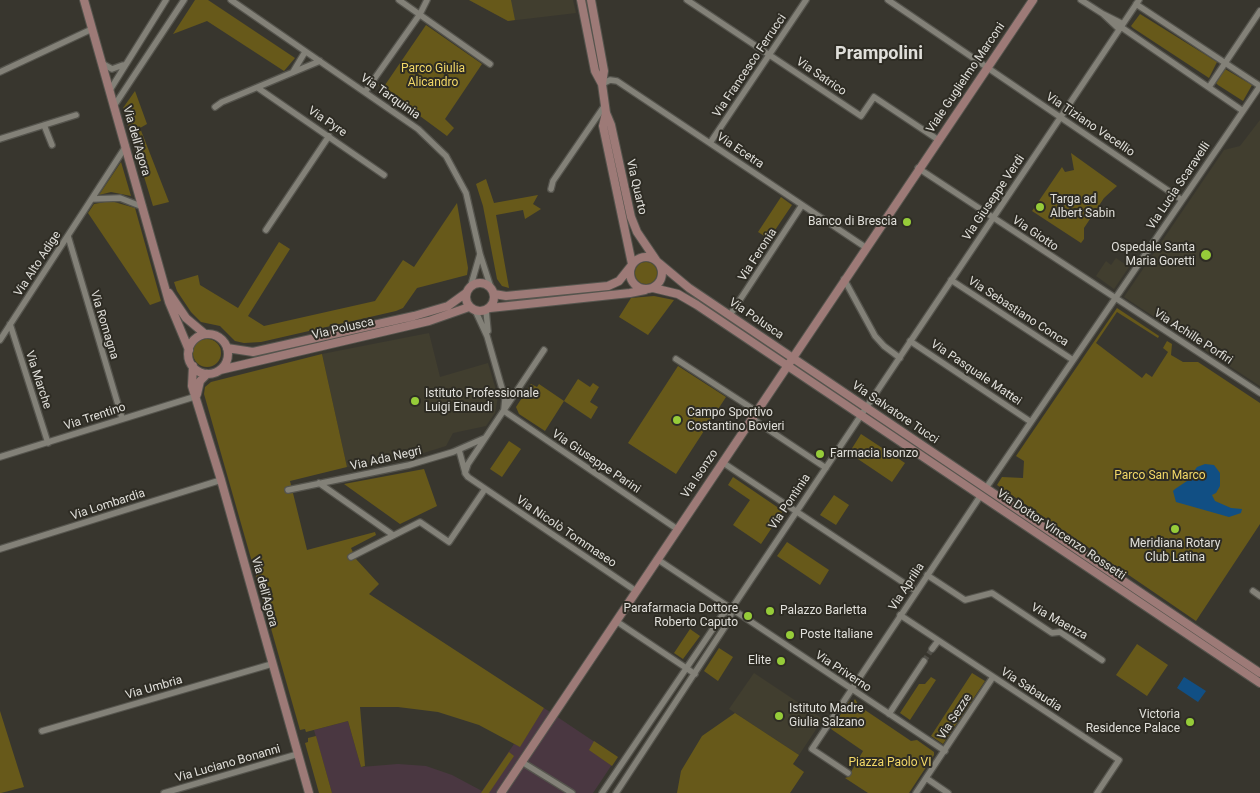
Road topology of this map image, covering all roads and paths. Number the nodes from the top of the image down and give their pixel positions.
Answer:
1 (84, 0) edge
2 (166, 0) edge
3 (184, 0) edge
4 (231, 0) edge
5 (399, 0) edge
6 (427, 0) edge
7 (581, 0) edge
8 (591, 0) edge
9 (687, 0) edge
10 (806, 0) edge
11 (888, 0) edge
12 (1032, 0) edge
13 (1081, 0) edge
14 (1138, 2) edge
15 (1260, 10) edge
16 (420, 14) junction
17 (1121, 27) junction
18 (92, 29) junction
19 (133, 51) junction
20 (306, 52) junction
21 (769, 55) junction
22 (144, 59) junction
23 (101, 61) junction
24 (320, 61) junction
25 (1226, 62) junction
26 (490, 64) dead end
27 (123, 65) junction
28 (987, 67) junction
29 (0, 72) edge
30 (292, 74) junction
31 (602, 84) junction
32 (1260, 86) edge
33 (1209, 87) junction
34 (258, 88) junction
35 (110, 90) junction
36 (365, 92) junction
37 (114, 106) junction
38 (216, 107) dead end
39 (605, 109) junction
40 (1243, 111) junction
41 (76, 115) dead end
42 (1060, 116) junction
43 (44, 125) junction
44 (329, 136) junction
45 (0, 139) edge
46 (938, 139) junction
47 (710, 143) junction
48 (52, 145) dead end
49 (126, 146) junction
50 (918, 168) junction
51 (384, 175) dead end
52 (550, 190) dead end
53 (92, 199) junction
54 (1182, 200) junction
55 (802, 205) junction
56 (143, 207) junction
57 (993, 217) junction
58 (266, 230) dead end
59 (68, 236) junction
60 (865, 247) junction
61 (480, 254) junction
62 (658, 262) junction
63 (631, 265) junction
64 (844, 279) junction
65 (952, 280) junction
66 (471, 285) junction
67 (166, 289) junction
68 (649, 289) junction
69 (493, 291) junction
70 (466, 293) junction
71 (1116, 298) junction
72 (472, 309) junction
73 (488, 309) junction
74 (730, 315) junction
75 (10, 324) junction
76 (192, 325) junction
77 (179, 330) junction
78 (205, 334) junction
79 (487, 336) junction
80 (0, 340) edge
81 (910, 342) junction
82 (227, 348) junction
83 (189, 350) junction
84 (544, 350) dead end
85 (792, 357) junction
86 (900, 358) junction
87 (676, 359) dead end
88 (1073, 360) junction
89 (787, 365) junction
90 (193, 366) junction
91 (220, 370) junction
92 (207, 374) junction
93 (1260, 393) edge
94 (197, 396) junction
95 (504, 411) junction
96 (864, 411) junction
97 (754, 415) junction
98 (122, 418) junction
99 (1031, 422) junction
100 (485, 438) junction
101 (48, 442) junction
102 (459, 450) junction
103 (0, 457) edge
104 (722, 462) junction
105 (826, 468) junction
106 (466, 473) junction
107 (221, 480) junction
108 (319, 483) junction
109 (485, 488) junction
110 (986, 488) junction
111 (288, 490) dead end
112 (981, 495) junction
113 (796, 512) junction
114 (677, 529) junction
115 (392, 535) junction
116 (0, 549) edge
117 (351, 558) dead end
118 (657, 559) junction
119 (927, 575) junction
120 (636, 591) junction
121 (916, 591) junction
122 (1253, 591) dead end
123 (1260, 596) edge
124 (732, 608) junction
125 (900, 615) junction
126 (616, 622) junction
127 (938, 640) junction
128 (932, 649) tunnel mouth
129 (1102, 660) dead end
130 (924, 661) tunnel mouth
131 (272, 664) junction
132 (686, 668) junction
133 (1260, 672) edge
134 (695, 674) junction
135 (993, 677) junction
136 (1260, 683) edge
137 (852, 690) junction
138 (890, 714) junction
139 (42, 731) dead end
140 (945, 751) junction
141 (298, 754) junction
142 (522, 762) junction
143 (848, 773) dead end
144 (926, 778) junction
145 (164, 793) edge
146 (309, 793) edge
147 (501, 793) edge
148 (572, 793) edge
149 (602, 793) edge
150 (616, 793) edge
151 (916, 793) edge
152 (948, 793) edge
153 (1097, 793) edge

1 - 18 street, Via dell'Agora
2 - 19 street
3 - 22 street
4 - 20 street, Via Tarquinia
5 - 16 street
6 - 16 street
7 - 31 street, Via Quarto
8 - 31 street, Via Quarto
9 - 21 street, Via Satrico
10 - 21 street, Via Francesco Ferrucci
11 - 28 street, Via Tiziano Vecellio
12 - 28 street, Viale Guglielmo Marconi
13 - 17 street
14 - 17 street, Via Giuseppe Verdi
14 - 25 street
15 - 25 street
16 - 26 street
16 - 36 street
17 - 33 street
17 - 42 street, Via Giuseppe Verdi
18 - 23 street, Via dell'Agora
18 - 29 street
19 - 22 street
19 - 27 street
20 - 24 street, Via Tarquinia
20 - 30 street
21 - 46 street, Via Satrico
21 - 47 street, Via Francesco Ferrucci
22 - 37 street
23 - 27 street
23 - 35 street, Via dell'Agora
24 - 30 street
24 - 36 street, Via Tarquinia
25 - 32 street
25 - 33 street
27 - 35 street
28 - 42 street, Via Tiziano Vecellio
28 - 46 street, Viale Guglielmo Marconi
30 - 34 street
31 - 39 street, Via Quarto
31 - 47 street, Via Ecetra
32 - 40 street, Via Lucia Scaravelli
33 - 40 street
34 - 38 street
34 - 44 street, Via Pyre
35 - 37 street, Via dell'Agora
36 - 61 street, Via Tarquinia
37 - 49 street, Via dell'Agora
39 - 52 street
39 - 62 street, Via Quarto
39 - 63 street, Via Quarto
40 - 54 street, Via Lucia Scaravelli
41 - 43 street
42 - 54 street, Via Tiziano Vecellio
42 - 57 street, Via Giuseppe Verdi
43 - 45 street
43 - 48 street
44 - 51 street, Via Pyre
44 - 58 street
46 - 50 street, Viale Guglielmo Marconi
47 - 55 street, Via Ecetra
49 - 53 street, Via Alto Adige
49 - 56 street, Via dell'Agora
50 - 57 street, Via Giotto
50 - 60 street, Via Isonzo
53 - 56 street
53 - 59 street, Via Alto Adige
54 - 71 street, Via Lucia Scaravelli
55 - 60 street, Via Ecetra
55 - 74 street, Via Feronia
56 - 67 street, Via dell'Agora
57 - 65 street, Via Giuseppe Verdi
57 - 71 street, Via Giotto
59 - 75 street, Via Alto Adige
59 - 98 street, Via Romagna
60 - 64 street, Via Isonzo
61 - 66 street, Via Tarquinia
61 - 69 street, Via Tarquinia
62 - 63 street
62 - 68 street
62 - 74 street, Via Polusca
63 - 68 street
63 - 69 street
64 - 85 street, Via Isonzo
64 - 86 street
65 - 81 street, Via Giuseppe Verdi
65 - 88 street, Via Sebastiano Conca
66 - 69 street
66 - 70 street, Via Polusca
67 - 76 street, Via dell'Agora
67 - 77 street, Via dell'Agora
68 - 73 street, Via Polusca
68 - 89 street, Via Polusca
69 - 73 street
70 - 72 street
70 - 82 street, Via Polusca
71 - 88 street
71 - 93 street, Via Achille Porfiri
72 - 73 street, Via Polusca
72 - 79 street
72 - 91 street, Via Polusca
73 - 79 street
74 - 85 street, Via Polusca
75 - 80 street, Via Alto Adige
75 - 101 street, Via Marche
76 - 77 street
76 - 78 street, Via dell'Agora
77 - 83 street, Via dell'Agora
78 - 82 street, Via dell'Agora
78 - 83 street
79 - 95 street
81 - 86 street, Via Giuseppe Verdi
81 - 99 street, Via Pasquale Mattei
82 - 91 street
83 - 90 street, Via dell'Agora
84 - 95 street
85 - 89 street, Via Isonzo
85 - 96 street, Via Salvatore Tucci
86 - 96 street, Via Giuseppe Verdi
87 - 97 street
88 - 99 street
89 - 96 street, Via Salvatore Tucci
89 - 97 street, Via Isonzo
90 - 92 street
90 - 94 street, Via dell'Agora
91 - 92 street
92 - 94 street
94 - 98 street, Via Trentino
94 - 107 street, Via dell'Agora
95 - 100 street
95 - 114 street, Via Giuseppe Parini
96 - 105 street, Via Pontinia
96 - 110 street, Via Salvatore Tucci
96 - 112 street, Via Salvatore Tucci
97 - 104 street, Via Isonzo
97 - 105 street
98 - 101 street, Via Trentino
99 - 110 street
100 - 102 street, Via Ada Negri
100 - 106 street
101 - 103 street, Via Trentino
102 - 106 street
102 - 108 street, Via Ada Negri
104 - 113 street
104 - 114 street, Via Isonzo
105 - 113 street, Via Pontinia
106 - 109 street, Via Nicolò Tommaseo
107 - 116 street, Via Lombardia
107 - 131 street, Via dell'Agora
108 - 111 street, Via Ada Negri
108 - 115 street
109 - 115 street
109 - 120 street, Via Nicolò Tommaseo
110 - 112 street, Via Dottor Vincenzo Rossetti
110 - 133 street, Via Dottor Vincenzo Rossetti
112 - 119 street, Via Aprilia
112 - 136 street, Via Dottor Vincenzo Rossetti
113 - 121 street
113 - 124 street, Via Pontinia
114 - 118 street, Via Isonzo
115 - 117 street
118 - 120 street, Via Isonzo
118 - 124 street, Via Priverno
119 - 121 street, Via Aprilia
119 - 129 street, Via Maenza
120 - 126 street, Via Isonzo
121 - 125 street, Via Aprilia
122 - 123 street
124 - 132 street, Via Pontinia
124 - 134 street, Via Pontinia
124 - 137 street, Via Priverno
125 - 127 street, Via Sabaudia
125 - 137 street, Via Aprilia
126 - 132 street
126 - 142 street, Via Isonzo
127 - 128 street
127 - 135 street, Via Sabaudia
130 - 138 street
131 - 139 street, Via Umbria
131 - 141 street, Via dell'Agora
132 - 134 street
132 - 149 street, Via Pontinia
134 - 150 street, Via Pontinia
135 - 140 street, Via Sezze
135 - 153 street, Via Sabaudia
137 - 138 street, Via Priverno
137 - 143 street
138 - 140 street, Via Priverno
140 - 144 street, Via Sezze
141 - 145 street, Via Luciano Bonanni
141 - 146 street, Via dell'Agora
142 - 147 street, Via Isonzo
142 - 148 street
144 - 151 street, Via Sezze
144 - 152 street

